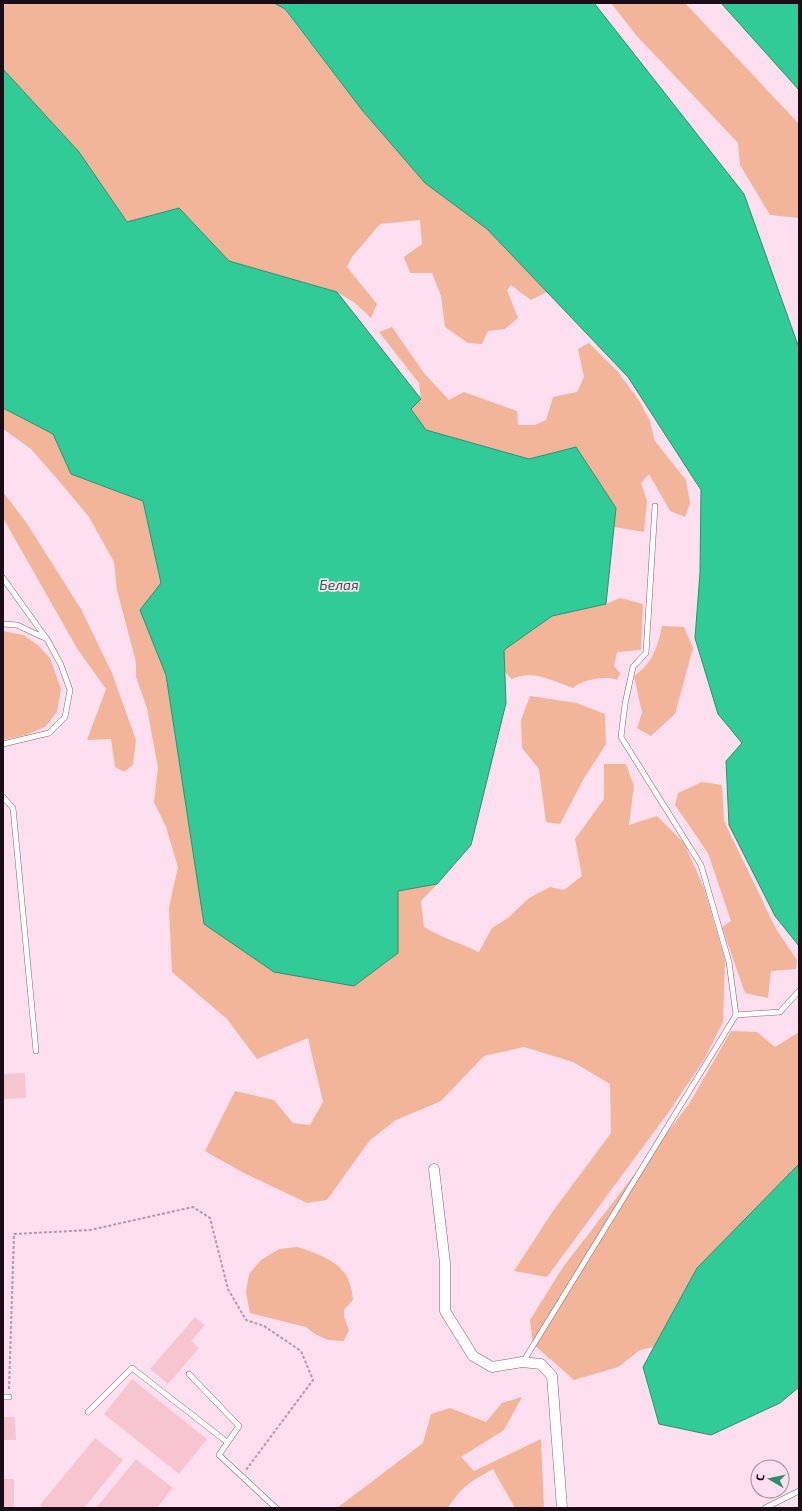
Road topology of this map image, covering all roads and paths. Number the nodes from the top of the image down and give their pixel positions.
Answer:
1 (655, 506) dead end
2 (3, 578) edge
3 (3, 624) edge
4 (47, 639) junction
5 (3, 744) edge
6 (3, 797) edge
7 (799, 991) edge
8 (736, 1015) junction
9 (36, 1051) dead end
10 (434, 1169) dead end
11 (522, 1362) junction
12 (189, 1374) dead end
13 (3, 1397) edge
14 (9, 1397) joint
15 (88, 1412) dead end
16 (228, 1442) junction
17 (242, 1476) junction
18 (799, 1491) edge
19 (276, 1508) edge
20 (562, 1508) edge
21 (765, 1508) edge

1 - 8 lane
2 - 4 lane
3 - 4 lane
4 - 5 lane
6 - 9 lane
7 - 8 lane
8 - 11 lane
10 - 11 street
11 - 20 street
12 - 16 lane
13 - 14 lane
14 - 17 path
15 - 16 lane
16 - 17 lane
17 - 19 lane
18 - 21 lane

